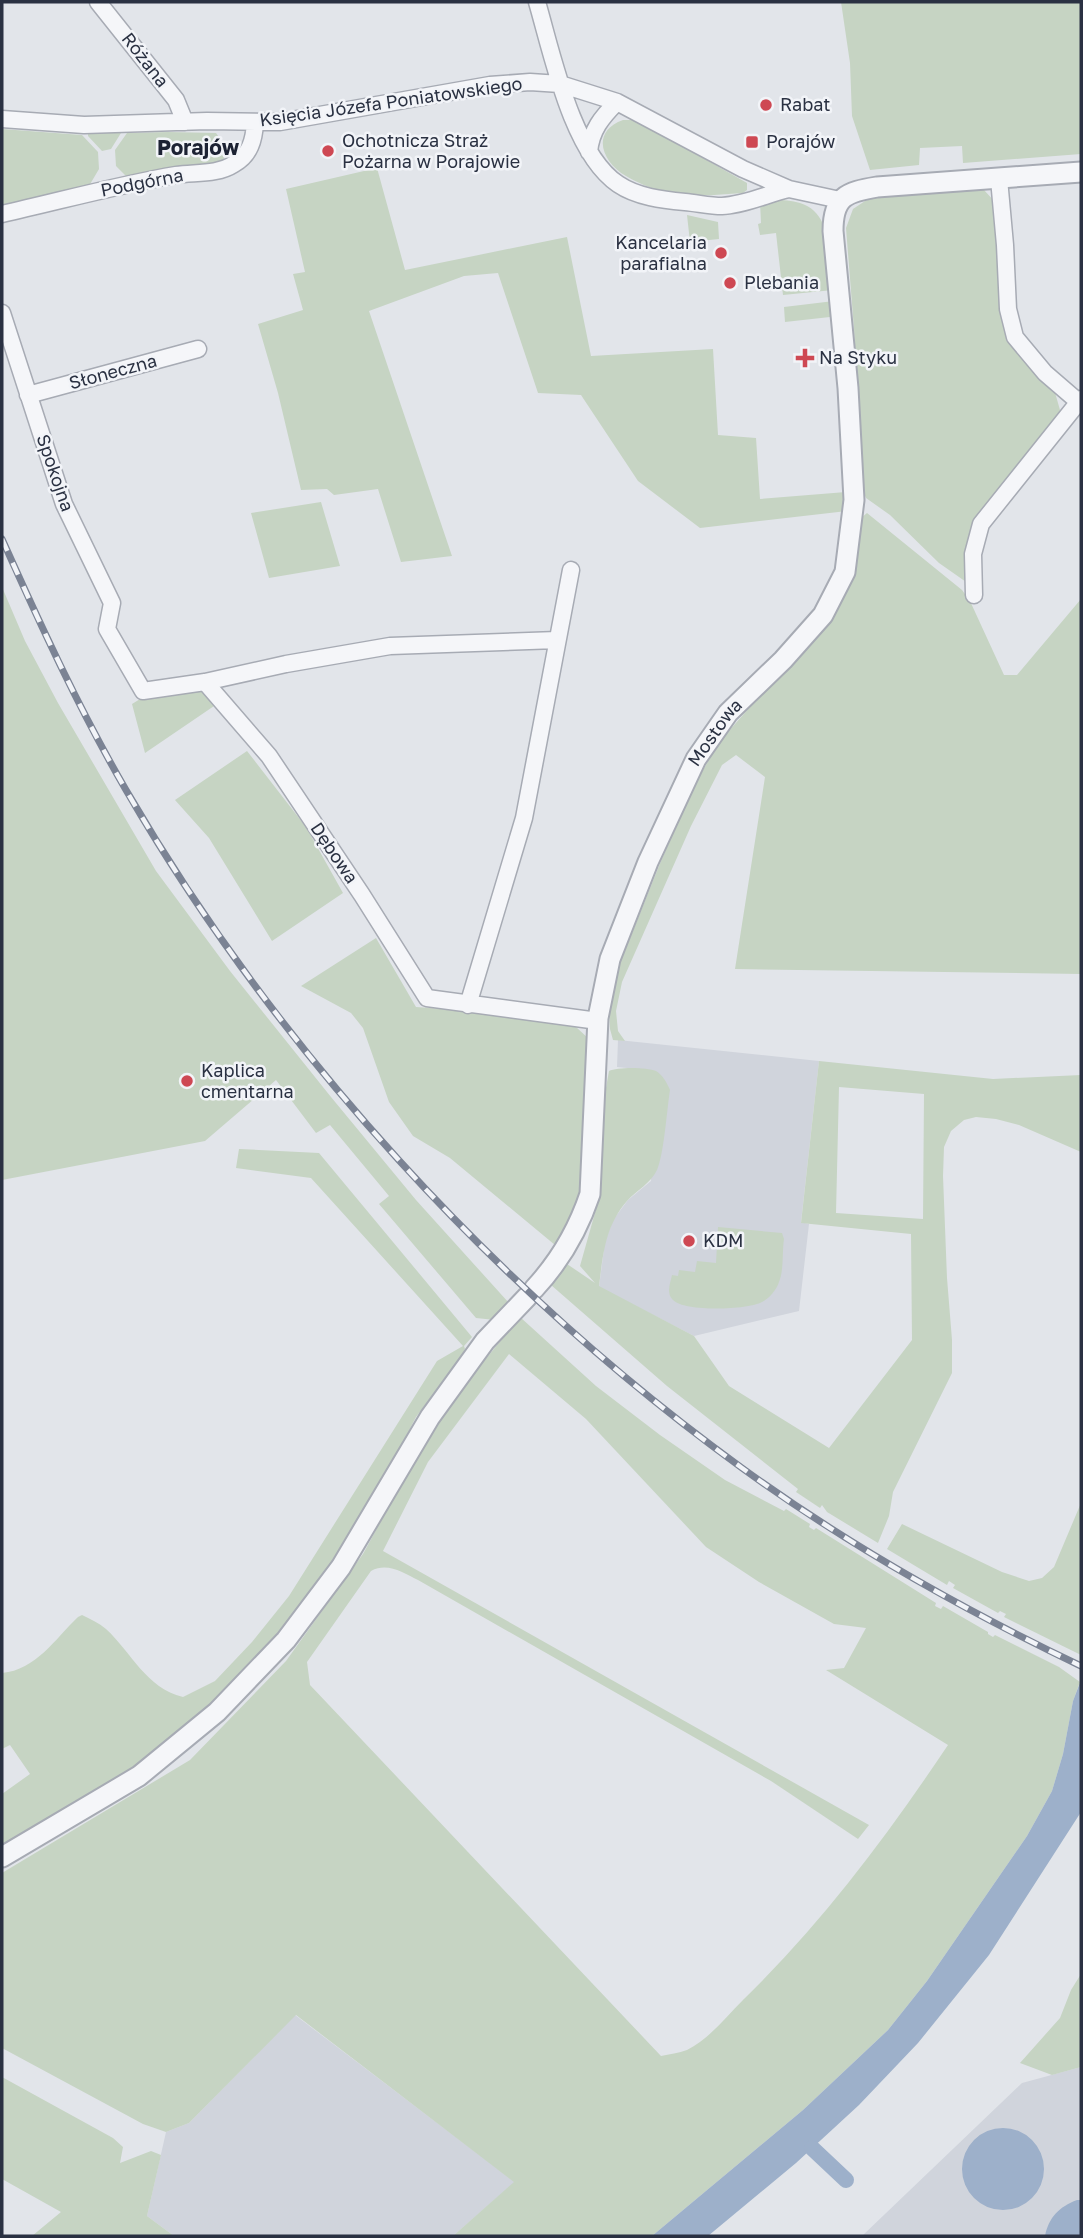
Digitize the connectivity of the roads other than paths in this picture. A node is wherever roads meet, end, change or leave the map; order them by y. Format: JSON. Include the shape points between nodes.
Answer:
{"nodes":[{"id":1,"x":98,"y":2,"type":"edge"},
{"id":2,"x":537,"y":2,"type":"edge"},
{"id":3,"x":560,"y":84,"type":"junction"},
{"id":4,"x":617,"y":102,"type":"junction"},
{"id":5,"x":2,"y":119,"type":"edge"},
{"id":6,"x":185,"y":122,"type":"junction"},
{"id":7,"x":255,"y":123,"type":"junction"},
{"id":8,"x":589,"y":152,"type":"junction"},
{"id":9,"x":1081,"y":172,"type":"edge"},
{"id":10,"x":999,"y":178,"type":"junction"},
{"id":11,"x":789,"y":189,"type":"junction"},
{"id":12,"x":840,"y":200,"type":"junction"},
{"id":13,"x":2,"y":214,"type":"edge"},
{"id":14,"x":2,"y":313,"type":"edge"},
{"id":15,"x":198,"y":349,"type":"dead end"},
{"id":16,"x":28,"y":394,"type":"junction"},
{"id":17,"x":1081,"y":402,"type":"edge"},
{"id":18,"x":571,"y":570,"type":"dead end"},
{"id":19,"x":974,"y":595,"type":"dead end"},
{"id":20,"x":557,"y":640,"type":"junction"},
{"id":21,"x":205,"y":682,"type":"junction"},
{"id":22,"x":468,"y":1004,"type":"junction"},
{"id":23,"x":598,"y":1021,"type":"junction"},
{"id":24,"x":2,"y":1857,"type":"edge"}],
"edges":[{"from":1,"to":6,"type":"street","name":"Różana","via":[[176,100]]},
{"from":2,"to":3,"type":"street"},
{"from":3,"to":4,"type":"street","name":"Księcia Józefa Poniatowskiego"},
{"from":3,"to":7,"type":"street","name":"Księcia Józefa Poniatowskiego","via":[[490,85],[305,119]]},
{"from":3,"to":8,"type":"street"},
{"from":4,"to":8,"type":"street","via":[[594,128]]},
{"from":4,"to":11,"type":"street","name":"Księcia Józefa Poniatowskiego"},
{"from":5,"to":6,"type":"street","name":"Księcia Józefa Poniatowskiego","via":[[84,125]]},
{"from":6,"to":7,"type":"street","name":"Księcia Józefa Poniatowskiego"},
{"from":7,"to":13,"type":"street","name":"Podgórna","via":[[244,156],[221,170],[179,174]]},
{"from":8,"to":11,"type":"street","via":[[619,185],[652,198],[722,206]]},
{"from":9,"to":10,"type":"street"},
{"from":10,"to":12,"type":"street","via":[[877,187]]},
{"from":10,"to":17,"type":"street","via":[[1008,309],[1015,337],[1045,373]]},
{"from":11,"to":12,"type":"street","name":"Księcia Józefa Poniatowskiego"},
{"from":12,"to":23,"type":"street","name":"Mostowa","via":[[834,231],[854,500],[845,572],[823,615],[727,713],[696,759],[610,959]]},
{"from":14,"to":16,"type":"street","name":"Spokojna"},
{"from":15,"to":16,"type":"street","name":"Słoneczna"},
{"from":16,"to":21,"type":"street","name":"Spokojna","via":[[64,505],[112,603],[107,629],[143,691]]},
{"from":17,"to":19,"type":"street","via":[[981,524],[973,554]]},
{"from":18,"to":20,"type":"street"},
{"from":20,"to":21,"type":"street","via":[[390,646]]},
{"from":20,"to":22,"type":"street","via":[[524,818]]},
{"from":21,"to":22,"type":"street","name":"Dębowa","via":[[269,756],[427,998]]},
{"from":22,"to":23,"type":"street","name":"Dębowa"},
{"from":23,"to":24,"type":"street","name":"Mostowa","via":[[590,1194],[581,1221],[535,1288],[485,1341],[430,1417],[341,1567],[286,1640],[217,1712],[139,1776]]}]}
